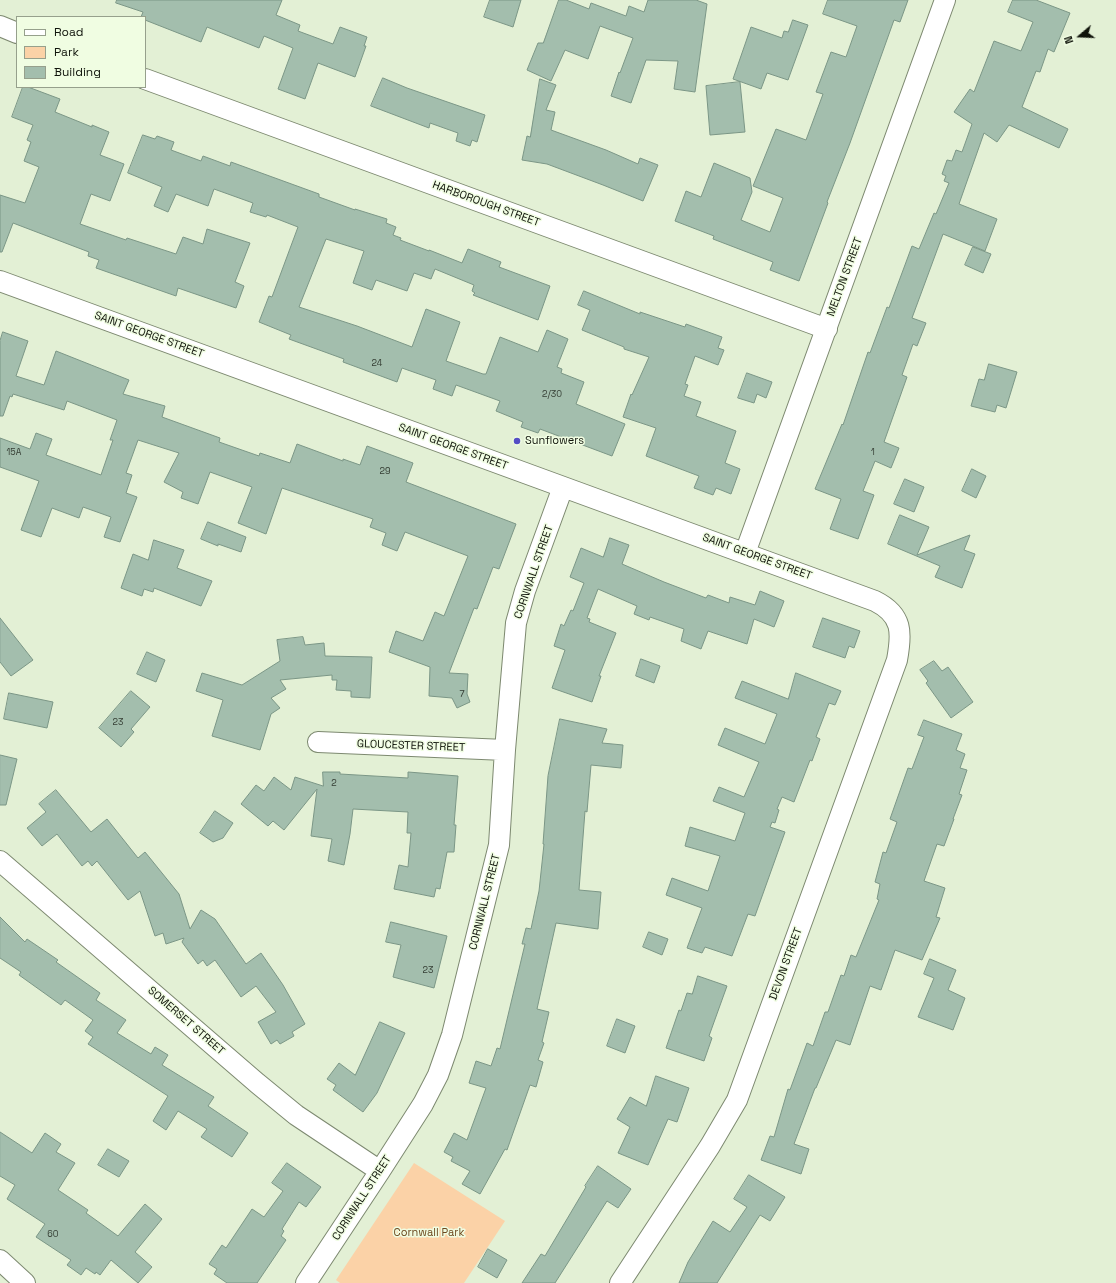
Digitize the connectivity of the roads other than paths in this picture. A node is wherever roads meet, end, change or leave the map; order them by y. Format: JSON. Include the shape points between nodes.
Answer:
{"nodes":[{"id":1,"x":945,"y":0,"type":"edge"},
{"id":2,"x":0,"y":26,"type":"edge"},
{"id":3,"x":16,"y":33,"type":"edge"},
{"id":4,"x":146,"y":79,"type":"edge"},
{"id":5,"x":0,"y":281,"type":"edge"},
{"id":6,"x":827,"y":328,"type":"junction"},
{"id":7,"x":563,"y":487,"type":"junction"},
{"id":8,"x":745,"y":553,"type":"junction"},
{"id":9,"x":898,"y":623,"type":"joint"},
{"id":10,"x":318,"y":742,"type":"dead end"},
{"id":11,"x":505,"y":750,"type":"junction"},
{"id":12,"x":0,"y":860,"type":"edge"},
{"id":13,"x":380,"y":1171,"type":"junction"},
{"id":14,"x":0,"y":1260,"type":"edge"},
{"id":15,"x":25,"y":1283,"type":"edge"},
{"id":16,"x":306,"y":1283,"type":"edge"},
{"id":17,"x":620,"y":1283,"type":"edge"}],
"edges":[{"from":1,"to":6,"type":"street","name":"MELTON STREET"},
{"from":2,"to":3,"type":"street"},
{"from":4,"to":6,"type":"street","name":"HARBOROUGH STREET"},
{"from":5,"to":7,"type":"street","name":"SAINT GEORGE STREET"},
{"from":6,"to":8,"type":"street","name":"MELTON STREET"},
{"from":7,"to":8,"type":"street","name":"SAINT GEORGE STREET"},
{"from":7,"to":11,"type":"street","name":"CORNWALL STREET","via":[[519,612]]},
{"from":8,"to":9,"type":"street","name":"SAINT GEORGE STREET","via":[[886,606]]},
{"from":9,"to":17,"type":"street","name":"DEVON STREET","via":[[900,646],[897,660],[737,1100],[710,1146]]},
{"from":10,"to":11,"type":"street","name":"GLOUCESTER STREET"},
{"from":11,"to":13,"type":"street","name":"CORNWALL STREET","via":[[499,845],[452,1035],[438,1075],[423,1104]]},
{"from":12,"to":13,"type":"street","name":"SOMERSET STREET","via":[[280,1102]]},
{"from":13,"to":16,"type":"street","name":"CORNWALL STREET"},
{"from":14,"to":15,"type":"street"}]}
